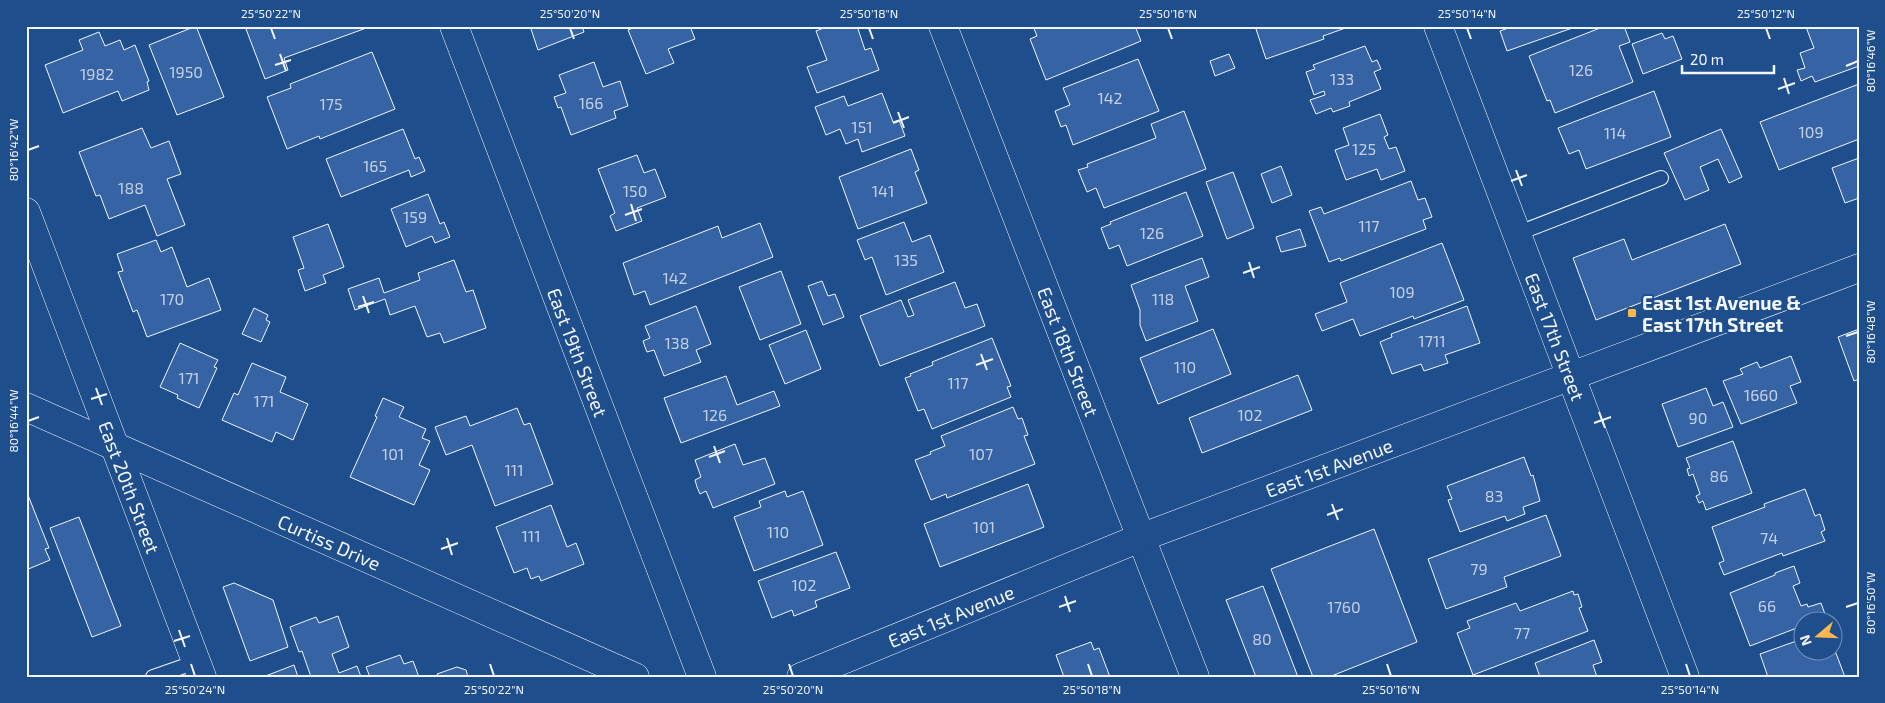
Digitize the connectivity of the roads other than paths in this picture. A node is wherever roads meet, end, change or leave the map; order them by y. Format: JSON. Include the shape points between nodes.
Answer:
{"nodes":[{"id":1,"x":454,"y":26,"type":"edge"},
{"id":2,"x":943,"y":26,"type":"edge"},
{"id":3,"x":1438,"y":26,"type":"edge"},
{"id":4,"x":1661,"y":178,"type":"dead end"},
{"id":5,"x":26,"y":212,"type":"edge"},
{"id":6,"x":1516,"y":234,"type":"junction"},
{"id":7,"x":1859,"y":268,"type":"edge"},
{"id":8,"x":1570,"y":377,"type":"junction"},
{"id":9,"x":26,"y":407,"type":"edge"},
{"id":10,"x":114,"y":446,"type":"junction"},
{"id":11,"x":1140,"y":538,"type":"junction"},
{"id":12,"x":199,"y":669,"type":"edge"},
{"id":13,"x":153,"y":677,"type":"edge"},
{"id":14,"x":635,"y":677,"type":"edge"},
{"id":15,"x":702,"y":677,"type":"edge"},
{"id":16,"x":801,"y":677,"type":"edge"},
{"id":17,"x":1194,"y":677,"type":"edge"},
{"id":18,"x":1685,"y":677,"type":"edge"}],
"edges":[{"from":1,"to":15,"type":"street","name":"East 19th Street"},
{"from":2,"to":11,"type":"street","name":"East 18th Street"},
{"from":3,"to":6,"type":"street","name":"East 17th Street"},
{"from":4,"to":6,"type":"lane"},
{"from":5,"to":10,"type":"street","name":"East 20th Street"},
{"from":6,"to":8,"type":"street","name":"East 17th Street"},
{"from":7,"to":8,"type":"street","name":"East 1st Avenue"},
{"from":8,"to":11,"type":"street","name":"East 1st Avenue"},
{"from":8,"to":18,"type":"street","name":"East 17th Street"},
{"from":9,"to":10,"type":"street","name":"Curtiss Drive"},
{"from":10,"to":12,"type":"street","name":"East 20th Street"},
{"from":10,"to":14,"type":"street","name":"Curtiss Drive"},
{"from":11,"to":16,"type":"street","name":"East 1st Avenue"},
{"from":11,"to":17,"type":"street","name":"East 18th Street"},
{"from":12,"to":13,"type":"lane"}]}
